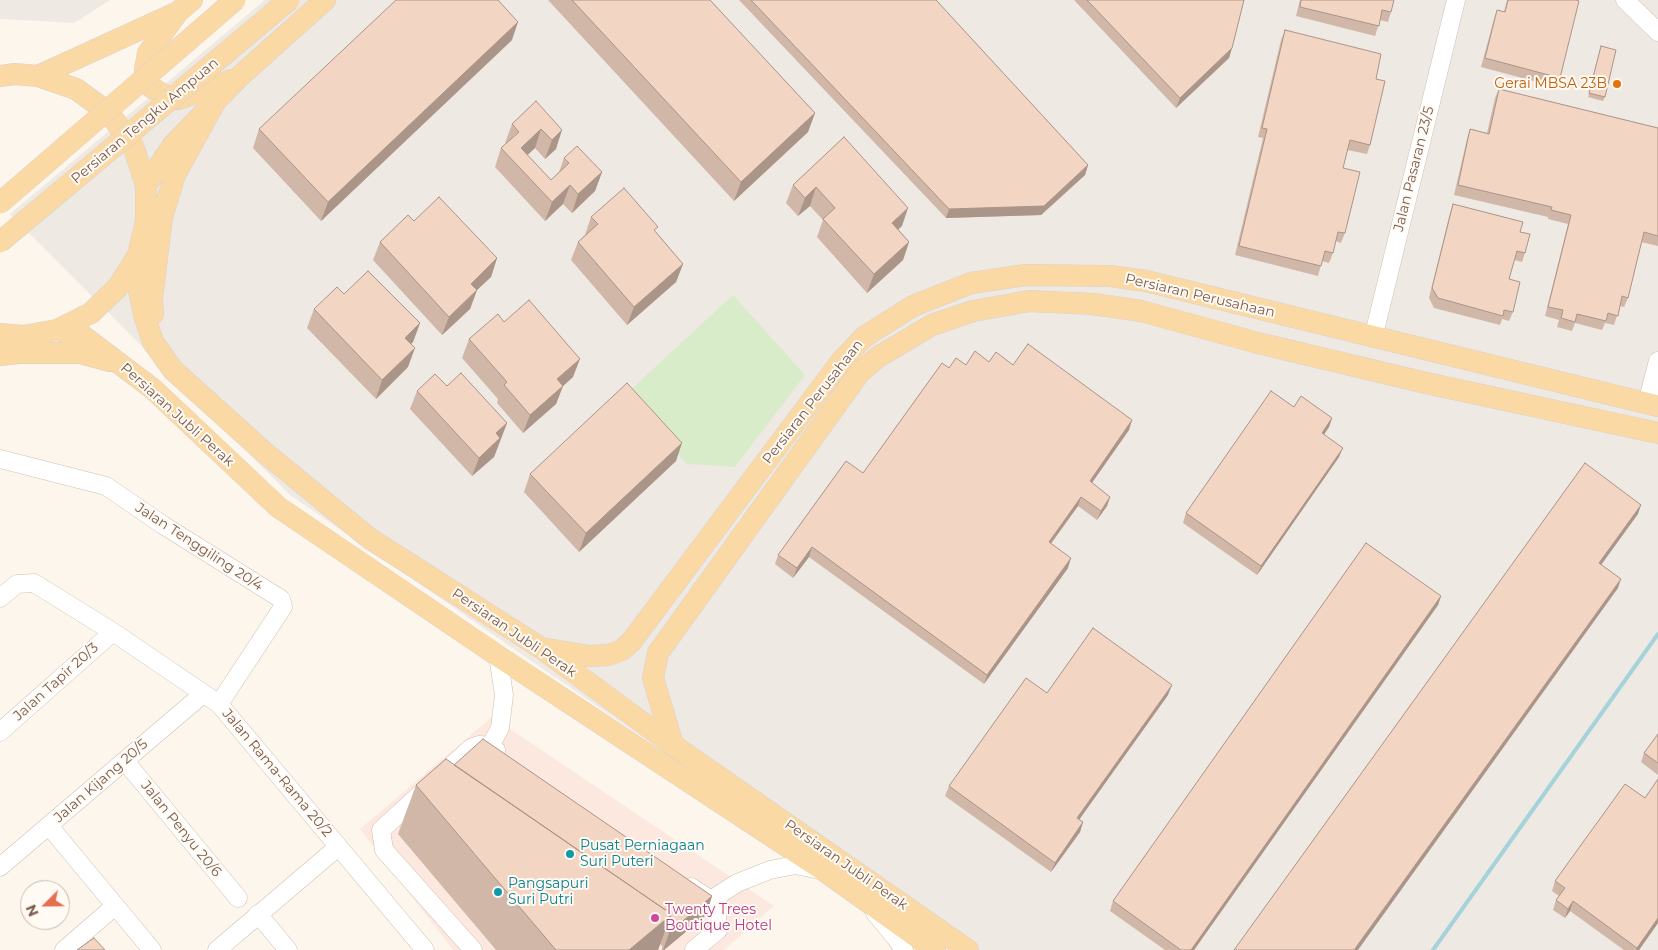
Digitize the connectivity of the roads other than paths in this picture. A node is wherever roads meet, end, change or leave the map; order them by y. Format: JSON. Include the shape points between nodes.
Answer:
{"nodes":[{"id":1,"x":235,"y":0,"type":"edge"},
{"id":2,"x":290,"y":0,"type":"edge"},
{"id":3,"x":325,"y":0,"type":"edge"},
{"id":4,"x":1456,"y":0,"type":"edge"},
{"id":5,"x":1625,"y":0,"type":"edge"},
{"id":6,"x":185,"y":6,"type":"edge"},
{"id":7,"x":1658,"y":32,"type":"edge"},
{"id":8,"x":103,"y":46,"type":"junction"},
{"id":9,"x":0,"y":66,"type":"edge"},
{"id":10,"x":0,"y":76,"type":"edge"},
{"id":11,"x":38,"y":76,"type":"junction"},
{"id":12,"x":240,"y":77,"type":"junction"},
{"id":13,"x":214,"y":104,"type":"junction"},
{"id":14,"x":146,"y":186,"type":"junction"},
{"id":15,"x":0,"y":203,"type":"edge"},
{"id":16,"x":0,"y":242,"type":"edge"},
{"id":17,"x":138,"y":255,"type":"junction"},
{"id":18,"x":57,"y":330,"type":"junction"},
{"id":19,"x":0,"y":334,"type":"edge"},
{"id":20,"x":1373,"y":338,"type":"junction"},
{"id":21,"x":161,"y":353,"type":"junction"},
{"id":22,"x":0,"y":355,"type":"edge"},
{"id":23,"x":1658,"y":361,"type":"edge"},
{"id":24,"x":120,"y":364,"type":"junction"},
{"id":25,"x":1652,"y":405,"type":"edge"},
{"id":26,"x":1658,"y":433,"type":"edge"},
{"id":27,"x":0,"y":459,"type":"edge"},
{"id":28,"x":0,"y":598,"type":"edge"},
{"id":29,"x":113,"y":632,"type":"junction"},
{"id":30,"x":541,"y":648,"type":"junction"},
{"id":31,"x":498,"y":656,"type":"junction"},
{"id":32,"x":203,"y":694,"type":"junction"},
{"id":33,"x":218,"y":704,"type":"junction"},
{"id":34,"x":0,"y":732,"type":"edge"},
{"id":35,"x":673,"y":745,"type":"junction"},
{"id":36,"x":490,"y":746,"type":"junction"},
{"id":37,"x":506,"y":758,"type":"edge"},
{"id":38,"x":125,"y":760,"type":"junction"},
{"id":39,"x":422,"y":792,"type":"junction"},
{"id":40,"x":439,"y":804,"type":"edge"},
{"id":41,"x":49,"y":826,"type":"junction"},
{"id":42,"x":338,"y":847,"type":"junction"},
{"id":43,"x":0,"y":867,"type":"edge"},
{"id":44,"x":823,"y":870,"type":"junction"},
{"id":45,"x":678,"y":877,"type":"edge"},
{"id":46,"x":858,"y":894,"type":"junction"},
{"id":47,"x":238,"y":898,"type":"dead end"},
{"id":48,"x":710,"y":900,"type":"junction"},
{"id":49,"x":115,"y":906,"type":"junction"},
{"id":50,"x":258,"y":914,"type":"junction"},
{"id":51,"x":64,"y":950,"type":"edge"},
{"id":52,"x":152,"y":950,"type":"edge"},
{"id":53,"x":217,"y":950,"type":"edge"},
{"id":54,"x":288,"y":950,"type":"edge"},
{"id":55,"x":425,"y":950,"type":"edge"},
{"id":56,"x":473,"y":950,"type":"edge"},
{"id":57,"x":694,"y":950,"type":"edge"},
{"id":58,"x":904,"y":950,"type":"edge"},
{"id":59,"x":935,"y":950,"type":"edge"},
{"id":60,"x":968,"y":950,"type":"edge"}],
"edges":[{"from":1,"to":15,"type":"main road","bridge":true},
{"from":2,"to":16,"type":"main road","name":"Persiaran Tengku Ampuan","bridge":true},
{"from":3,"to":12,"type":"main road"},
{"from":4,"to":20,"type":"street","name":"Jalan Pasaran 23/5"},
{"from":5,"to":7,"type":"street"},
{"from":6,"to":8,"type":"main road"},
{"from":6,"to":12,"type":"main road","via":[[148,54],[146,70],[151,86],[178,99]]},
{"from":8,"to":9,"type":"main road","via":[[57,58]]},
{"from":8,"to":11,"type":"main road"},
{"from":10,"to":11,"type":"main road"},
{"from":11,"to":14,"type":"main road","via":[[76,89],[109,113],[133,146]]},
{"from":12,"to":13,"type":"main road"},
{"from":13,"to":14,"type":"main road","via":[[173,145]]},
{"from":13,"to":21,"type":"main road","via":[[175,175],[162,217],[152,299]]},
{"from":14,"to":17,"type":"main road","via":[[146,221]]},
{"from":17,"to":18,"type":"main road","via":[[118,288],[91,313]]},
{"from":17,"to":21,"type":"main road","name":"Persiaran Jubli Perak","via":[[138,285],[144,315],[153,342]]},
{"from":18,"to":19,"type":"main road","via":[[23,336]]},
{"from":18,"to":24,"type":"main road","name":"Persiaran Jubli Perak","via":[[83,336]]},
{"from":20,"to":25,"type":"main road","name":"Persiaran Perusahaan"},
{"from":20,"to":30,"type":"main road","name":"Persiaran Perusahaan","via":[[1146,281],[1110,276],[1026,275],[971,283],[913,306],[859,342],[622,650],[589,656]]},
{"from":21,"to":30,"type":"main road","name":"Persiaran Jubli Perak","via":[[173,370],[264,452],[369,538]]},
{"from":22,"to":24,"type":"main road","via":[[80,353]]},
{"from":23,"to":25,"type":"street"},
{"from":24,"to":31,"type":"main road","name":"Persiaran Jubli Perak","via":[[152,389],[278,507]]},
{"from":26,"to":35,"type":"main road","name":"Persiaran Perusahaan","via":[[1258,343],[1141,311],[1093,304],[1029,301],[973,311],[932,325],[878,357],[860,372],[658,654],[653,678]]},
{"from":27,"to":33,"type":"street","name":"Jalan Tenggiling 20/4","via":[[106,486],[281,599],[283,607]]},
{"from":28,"to":29,"type":"street","name":"Jalan Rama-Rama 20/2","via":[[17,584],[34,584]]},
{"from":29,"to":32,"type":"street","name":"Jalan Rama-Rama 20/2"},
{"from":29,"to":34,"type":"street","name":"Jalan Tapir 20/3"},
{"from":30,"to":35,"type":"main road","name":"Persiaran Jubli Perak"},
{"from":31,"to":36,"type":"street","via":[[504,695],[500,728]]},
{"from":31,"to":44,"type":"main road","name":"Persiaran Jubli Perak"},
{"from":32,"to":33,"type":"street","name":"Jalan Rama-Rama 20/2"},
{"from":32,"to":38,"type":"street","name":"Jalan Kijang 20/5"},
{"from":33,"to":42,"type":"street","name":"Jalan Rama-Rama 20/2"},
{"from":35,"to":60,"type":"main road","name":"Persiaran Jubli Perak"},
{"from":36,"to":37,"type":"street"},
{"from":36,"to":39,"type":"street","via":[[471,748]]},
{"from":38,"to":41,"type":"street","name":"Jalan Kijang 20/5"},
{"from":38,"to":47,"type":"street","name":"Jalan Penyu 20/6"},
{"from":39,"to":40,"type":"street"},
{"from":39,"to":56,"type":"street","via":[[381,830],[384,850]]},
{"from":41,"to":43,"type":"street","name":"Jalan Kijang 20/5"},
{"from":41,"to":49,"type":"street"},
{"from":42,"to":50,"type":"street"},
{"from":42,"to":55,"type":"street","name":"Jalan Rama-Rama 20/2"},
{"from":44,"to":46,"type":"main road","name":"Persiaran Jubli Perak"},
{"from":44,"to":48,"type":"street","via":[[795,865],[770,870],[737,883]]},
{"from":45,"to":48,"type":"street"},
{"from":46,"to":58,"type":"street"},
{"from":46,"to":59,"type":"main road","name":"Persiaran Jubli Perak"},
{"from":48,"to":57,"type":"street","via":[[718,912],[718,930]]},
{"from":49,"to":51,"type":"street"},
{"from":49,"to":52,"type":"street"},
{"from":50,"to":53,"type":"street"},
{"from":50,"to":54,"type":"street"}]}
